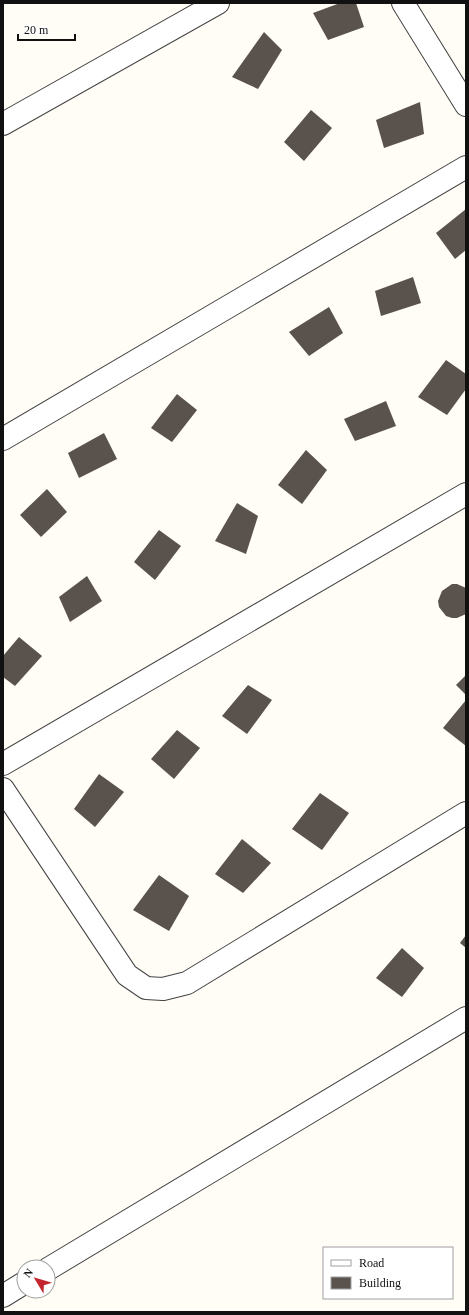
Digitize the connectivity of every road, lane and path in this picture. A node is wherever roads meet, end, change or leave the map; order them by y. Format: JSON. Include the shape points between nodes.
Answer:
{"nodes":[{"id":1,"x":218,"y":3,"type":"edge"},
{"id":2,"x":403,"y":3,"type":"edge"},
{"id":3,"x":466,"y":105,"type":"edge"},
{"id":4,"x":3,"y":124,"type":"edge"},
{"id":5,"x":466,"y":167,"type":"edge"},
{"id":6,"x":3,"y":439,"type":"edge"},
{"id":7,"x":466,"y":494,"type":"edge"},
{"id":8,"x":3,"y":764,"type":"edge"},
{"id":9,"x":3,"y":789,"type":"edge"},
{"id":10,"x":466,"y":813,"type":"edge"},
{"id":11,"x":466,"y":1018,"type":"edge"},
{"id":12,"x":56,"y":1264,"type":"edge"},
{"id":13,"x":16,"y":1289,"type":"edge"},
{"id":14,"x":3,"y":1296,"type":"edge"}],
"edges":[{"from":1,"to":4,"type":"street"},
{"from":2,"to":3,"type":"street"},
{"from":5,"to":6,"type":"street"},
{"from":7,"to":8,"type":"street"},
{"from":9,"to":10,"type":"street","via":[[127,975],[146,988],[163,989],[187,983]]},
{"from":11,"to":12,"type":"street"},
{"from":13,"to":14,"type":"street"}]}
